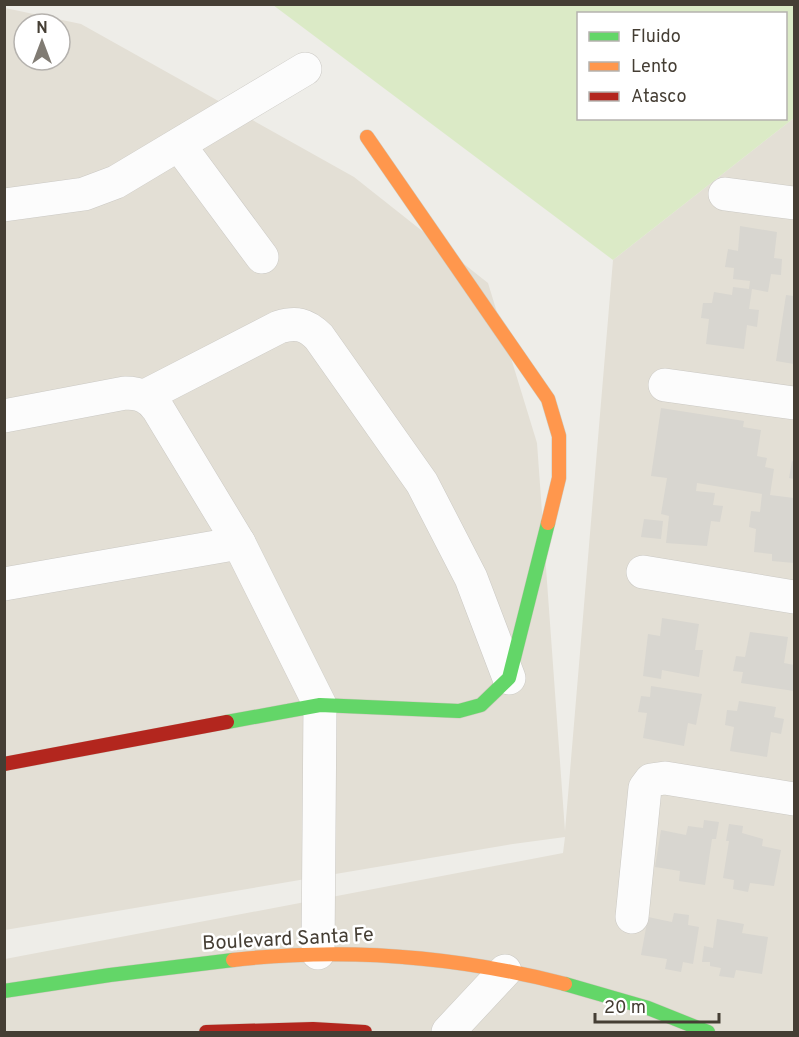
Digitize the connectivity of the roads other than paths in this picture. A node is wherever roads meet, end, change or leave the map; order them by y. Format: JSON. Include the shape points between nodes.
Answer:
{"nodes":[{"id":1,"x":306,"y":69,"type":"dead end"},
{"id":2,"x":367,"y":137,"type":"dead end"},
{"id":3,"x":179,"y":145,"type":"junction"},
{"id":4,"x":725,"y":194,"type":"dead end"},
{"id":5,"x":795,"y":203,"type":"edge"},
{"id":6,"x":4,"y":205,"type":"edge"},
{"id":7,"x":262,"y":257,"type":"dead end"},
{"id":8,"x":665,"y":385,"type":"dead end"},
{"id":9,"x":145,"y":396,"type":"junction"},
{"id":10,"x":795,"y":403,"type":"edge"},
{"id":11,"x":4,"y":416,"type":"edge"},
{"id":12,"x":239,"y":543,"type":"junction"},
{"id":13,"x":643,"y":572,"type":"dead end"},
{"id":14,"x":4,"y":584,"type":"edge"},
{"id":15,"x":795,"y":597,"type":"edge"},
{"id":16,"x":509,"y":678,"type":"junction"},
{"id":17,"x":320,"y":705,"type":"junction"},
{"id":18,"x":4,"y":764,"type":"edge"},
{"id":19,"x":795,"y":799,"type":"edge"},
{"id":20,"x":632,"y":917,"type":"dead end"},
{"id":21,"x":318,"y":953,"type":"junction"},
{"id":22,"x":505,"y":970,"type":"junction"},
{"id":23,"x":4,"y":991,"type":"edge"},
{"id":24,"x":206,"y":1032,"type":"edge"},
{"id":25,"x":365,"y":1032,"type":"edge"},
{"id":26,"x":448,"y":1032,"type":"edge"},
{"id":27,"x":708,"y":1032,"type":"edge"}],
"edges":[{"from":1,"to":3,"type":"street"},
{"from":2,"to":16,"type":"street","via":[[548,399],[559,436],[559,478]]},
{"from":3,"to":6,"type":"street","via":[[116,182],[84,194]]},
{"from":3,"to":7,"type":"street"},
{"from":4,"to":5,"type":"street"},
{"from":8,"to":10,"type":"street"},
{"from":9,"to":11,"type":"street","via":[[125,393]]},
{"from":9,"to":12,"type":"street","via":[[153,402]]},
{"from":9,"to":16,"type":"street","via":[[279,327],[300,324],[311,329],[422,483],[471,578]]},
{"from":12,"to":14,"type":"street"},
{"from":12,"to":17,"type":"street"},
{"from":13,"to":15,"type":"street"},
{"from":16,"to":17,"type":"street","via":[[481,705],[459,711]]},
{"from":17,"to":18,"type":"street"},
{"from":17,"to":21,"type":"street"},
{"from":19,"to":20,"type":"street","via":[[665,778],[651,780],[645,788]]},
{"from":21,"to":22,"type":"street","name":"Boulevard Santa Fe","via":[[385,954]]},
{"from":21,"to":23,"type":"street","name":"Boulevard Santa Fe","via":[[120,972]]},
{"from":22,"to":26,"type":"street"},
{"from":22,"to":27,"type":"street","name":"Boulevard Santa Fe","via":[[594,991],[666,1013]]},
{"from":24,"to":25,"type":"street"}]}
